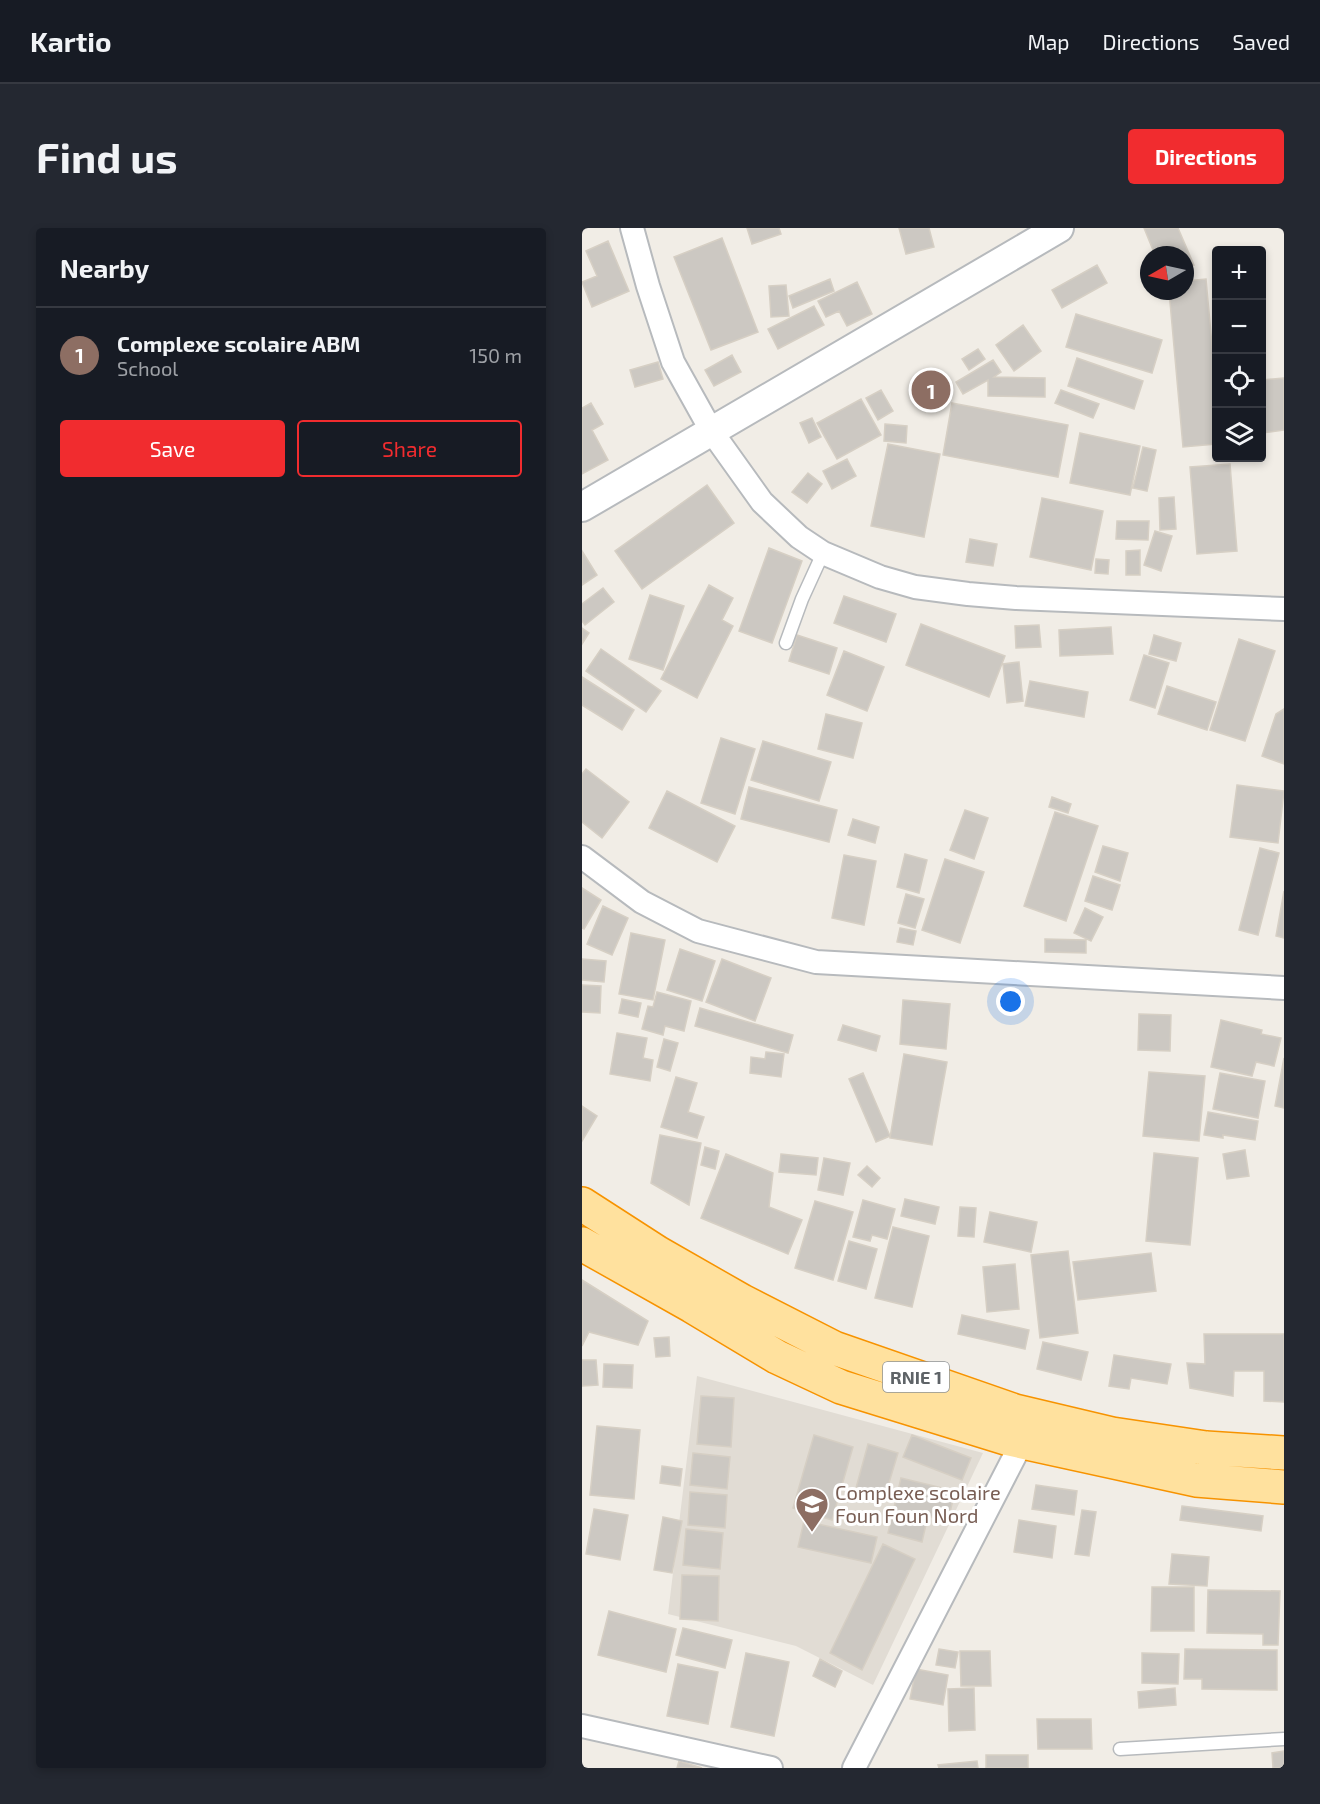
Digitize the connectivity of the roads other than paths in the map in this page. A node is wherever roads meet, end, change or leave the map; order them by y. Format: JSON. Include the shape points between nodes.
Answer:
{"nodes":[{"id":1,"x":632,"y":228,"type":"edge"},
{"id":2,"x":1059,"y":228,"type":"edge"},
{"id":3,"x":712,"y":432,"type":"junction"},
{"id":4,"x":582,"y":507,"type":"edge"},
{"id":5,"x":823,"y":553,"type":"junction"},
{"id":6,"x":1284,"y":609,"type":"edge"},
{"id":7,"x":786,"y":643,"type":"dead end"},
{"id":8,"x":582,"y":857,"type":"edge"},
{"id":9,"x":1284,"y":987,"type":"edge"},
{"id":10,"x":582,"y":1204,"type":"edge"},
{"id":11,"x":582,"y":1245,"type":"edge"},
{"id":12,"x":1022,"y":1442,"type":"junction"},
{"id":13,"x":1284,"y":1453,"type":"edge"},
{"id":14,"x":1284,"y":1487,"type":"edge"},
{"id":15,"x":582,"y":1726,"type":"edge"},
{"id":16,"x":1284,"y":1739,"type":"edge"},
{"id":17,"x":1120,"y":1749,"type":"dead end"},
{"id":18,"x":771,"y":1768,"type":"edge"},
{"id":19,"x":854,"y":1768,"type":"edge"}],
"edges":[{"from":1,"to":3,"type":"street","via":[[673,363]]},
{"from":2,"to":3,"type":"street"},
{"from":3,"to":4,"type":"street"},
{"from":3,"to":5,"type":"street","via":[[762,502],[799,537]]},
{"from":5,"to":6,"type":"street","via":[[915,587],[968,594]]},
{"from":5,"to":7,"type":"lane"},
{"from":8,"to":9,"type":"street","via":[[642,902],[698,931],[816,962]]},
{"from":10,"to":13,"type":"highway","number":"RNIE 1","via":[[742,1301],[834,1348],[1026,1414],[1112,1434],[1206,1448]]},
{"from":11,"to":12,"type":"highway","number":"RNIE 1","via":[[777,1357],[830,1382]]},
{"from":12,"to":14,"type":"highway","number":"RNIE 1","via":[[1196,1480]]},
{"from":12,"to":19,"type":"street"},
{"from":15,"to":18,"type":"street"},
{"from":16,"to":17,"type":"lane"}]}
